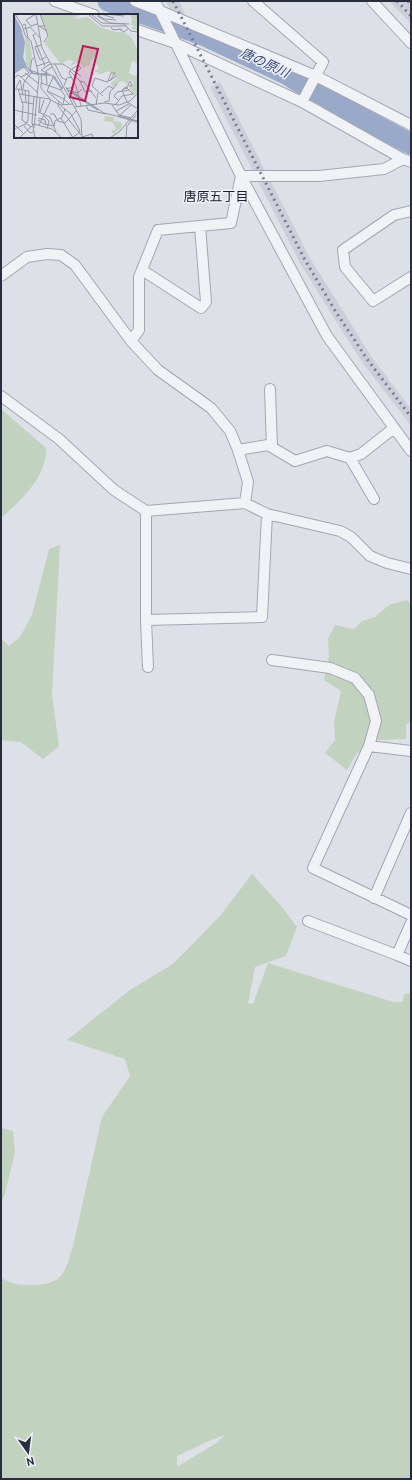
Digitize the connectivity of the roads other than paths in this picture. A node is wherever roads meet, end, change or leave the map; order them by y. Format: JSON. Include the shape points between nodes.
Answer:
{"nodes":[{"id":1,"x":54,"y":1,"type":"edge"},
{"id":2,"x":135,"y":1,"type":"edge"},
{"id":3,"x":253,"y":1,"type":"edge"},
{"id":4,"x":372,"y":1,"type":"edge"},
{"id":5,"x":158,"y":8,"type":"edge"},
{"id":6,"x":91,"y":14,"type":"edge"},
{"id":7,"x":138,"y":30,"type":"edge"},
{"id":8,"x":173,"y":40,"type":"junction"},
{"id":9,"x":411,"y":43,"type":"edge"},
{"id":10,"x":314,"y":79,"type":"junction"},
{"id":11,"x":303,"y":99,"type":"junction"},
{"id":12,"x":411,"y":125,"type":"edge"},
{"id":13,"x":407,"y":161,"type":"edge"},
{"id":14,"x":241,"y":176,"type":"junction"},
{"id":15,"x":411,"y":211,"type":"edge"},
{"id":16,"x":200,"y":226,"type":"junction"},
{"id":17,"x":142,"y":270,"type":"junction"},
{"id":18,"x":1,"y":276,"type":"edge"},
{"id":19,"x":411,"y":277,"type":"edge"},
{"id":20,"x":130,"y":341,"type":"junction"},
{"id":21,"x":270,"y":389,"type":"dead end"},
{"id":22,"x":1,"y":396,"type":"edge"},
{"id":23,"x":394,"y":428,"type":"junction"},
{"id":24,"x":272,"y":447,"type":"junction"},
{"id":25,"x":238,"y":450,"type":"junction"},
{"id":26,"x":411,"y":451,"type":"edge"},
{"id":27,"x":350,"y":458,"type":"junction"},
{"id":28,"x":374,"y":499,"type":"dead end"},
{"id":29,"x":245,"y":503,"type":"junction"},
{"id":30,"x":146,"y":511,"type":"junction"},
{"id":31,"x":267,"y":514,"type":"junction"},
{"id":32,"x":411,"y":569,"type":"edge"},
{"id":33,"x":146,"y":620,"type":"junction"},
{"id":34,"x":272,"y":660,"type":"dead end"},
{"id":35,"x":148,"y":667,"type":"dead end"},
{"id":36,"x":369,"y":746,"type":"junction"},
{"id":37,"x":411,"y":751,"type":"edge"},
{"id":38,"x":411,"y":814,"type":"edge"},
{"id":39,"x":374,"y":898,"type":"junction"},
{"id":40,"x":411,"y":915,"type":"edge"},
{"id":41,"x":308,"y":921,"type":"dead end"},
{"id":42,"x":411,"y":923,"type":"edge"},
{"id":43,"x":397,"y":955,"type":"junction"},
{"id":44,"x":411,"y":960,"type":"edge"}],
"edges":[{"from":1,"to":6,"type":"street"},
{"from":2,"to":5,"type":"street"},
{"from":3,"to":10,"type":"street","via":[[322,62]]},
{"from":4,"to":9,"type":"street"},
{"from":5,"to":8,"type":"street"},
{"from":5,"to":10,"type":"street"},
{"from":7,"to":8,"type":"street"},
{"from":8,"to":11,"type":"street"},
{"from":8,"to":14,"type":"street"},
{"from":10,"to":11,"type":"street"},
{"from":10,"to":12,"type":"street"},
{"from":11,"to":13,"type":"street"},
{"from":13,"to":14,"type":"street","via":[[384,169],[319,176]]},
{"from":14,"to":16,"type":"street","via":[[231,223]]},
{"from":14,"to":23,"type":"street","via":[[327,336]]},
{"from":15,"to":19,"type":"street","via":[[394,215],[343,250],[345,267],[373,301]]},
{"from":16,"to":17,"type":"street","via":[[158,230]]},
{"from":16,"to":17,"type":"street","via":[[206,302],[200,308]]},
{"from":17,"to":20,"type":"street","via":[[139,277],[139,330]]},
{"from":18,"to":20,"type":"street","via":[[28,257],[61,255],[75,265]]},
{"from":20,"to":25,"type":"street","via":[[158,370],[211,408],[230,431]]},
{"from":21,"to":24,"type":"street"},
{"from":22,"to":30,"type":"street","via":[[59,439],[114,490]]},
{"from":23,"to":26,"type":"street"},
{"from":23,"to":27,"type":"street","via":[[361,454]]},
{"from":24,"to":25,"type":"street","via":[[268,445]]},
{"from":24,"to":27,"type":"street","via":[[295,461],[327,451]]},
{"from":25,"to":29,"type":"street","via":[[248,482]]},
{"from":27,"to":28,"type":"street"},
{"from":29,"to":30,"type":"street"},
{"from":29,"to":31,"type":"street"},
{"from":30,"to":33,"type":"street"},
{"from":31,"to":32,"type":"street","via":[[340,531],[351,536],[370,556]]},
{"from":31,"to":33,"type":"street","via":[[262,617]]},
{"from":33,"to":35,"type":"street"},
{"from":34,"to":36,"type":"street","via":[[330,668],[354,678],[369,695],[376,721]]},
{"from":36,"to":37,"type":"street"},
{"from":36,"to":39,"type":"street","via":[[312,868]]},
{"from":38,"to":39,"type":"street"},
{"from":39,"to":40,"type":"street"},
{"from":41,"to":43,"type":"street"},
{"from":42,"to":43,"type":"street"},
{"from":43,"to":44,"type":"street"}]}
